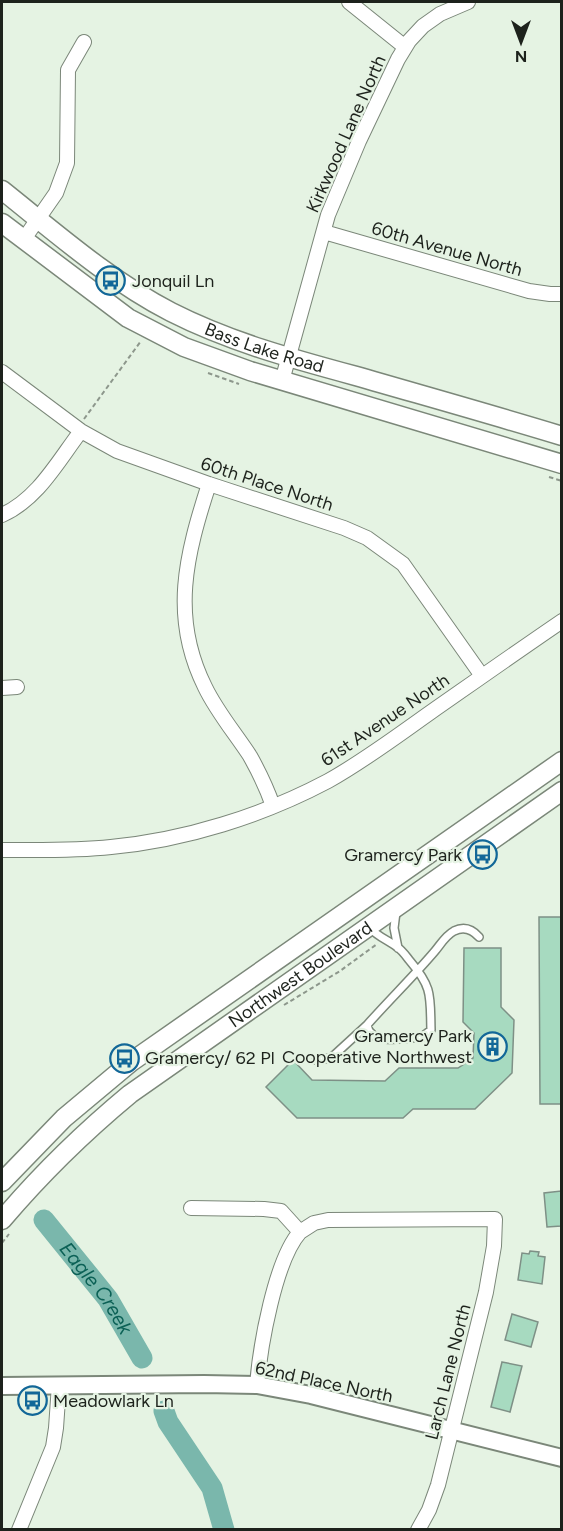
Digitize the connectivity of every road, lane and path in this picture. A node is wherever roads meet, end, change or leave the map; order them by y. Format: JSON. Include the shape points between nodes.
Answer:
{"nodes":[{"id":1,"x":349,"y":2,"type":"edge"},
{"id":2,"x":468,"y":2,"type":"edge"},
{"id":3,"x":84,"y":42,"type":"dead end"},
{"id":4,"x":405,"y":47,"type":"junction"},
{"id":5,"x":2,"y":190,"type":"edge"},
{"id":6,"x":39,"y":219,"type":"junction"},
{"id":7,"x":2,"y":223,"type":"edge"},
{"id":8,"x":324,"y":232,"type":"junction"},
{"id":9,"x":24,"y":240,"type":"junction"},
{"id":10,"x":561,"y":294,"type":"edge"},
{"id":11,"x":141,"y":341,"type":"dead end"},
{"id":12,"x":289,"y":357,"type":"junction"},
{"id":13,"x":2,"y":372,"type":"edge"},
{"id":14,"x":282,"y":381,"type":"junction"},
{"id":15,"x":81,"y":430,"type":"junction"},
{"id":16,"x":561,"y":436,"type":"edge"},
{"id":17,"x":561,"y":464,"type":"edge"},
{"id":18,"x":209,"y":484,"type":"junction"},
{"id":19,"x":2,"y":515,"type":"edge"},
{"id":20,"x":561,"y":621,"type":"edge"},
{"id":21,"x":482,"y":676,"type":"junction"},
{"id":22,"x":17,"y":687,"type":"dead end"},
{"id":23,"x":2,"y":688,"type":"edge"},
{"id":24,"x":561,"y":761,"type":"edge"},
{"id":25,"x":535,"y":780,"type":"junction"},
{"id":26,"x":561,"y":791,"type":"edge"},
{"id":27,"x":273,"y":806,"type":"junction"},
{"id":28,"x":2,"y":850,"type":"edge"},
{"id":29,"x":400,"y":904,"type":"junction"},
{"id":30,"x":369,"y":926,"type":"junction"},
{"id":31,"x":479,"y":937,"type":"dead end"},
{"id":32,"x":378,"y":944,"type":"dead end"},
{"id":33,"x":398,"y":948,"type":"junction"},
{"id":34,"x":417,"y":969,"type":"junction"},
{"id":35,"x":285,"y":1005,"type":"dead end"},
{"id":36,"x":367,"y":1025,"type":"junction"},
{"id":37,"x":316,"y":1060,"type":"dead end"},
{"id":38,"x":2,"y":1182,"type":"edge"},
{"id":39,"x":191,"y":1208,"type":"dead end"},
{"id":40,"x":5,"y":1227,"type":"edge"},
{"id":41,"x":300,"y":1232,"type":"junction"},
{"id":42,"x":2,"y":1243,"type":"edge"},
{"id":43,"x":58,"y":1385,"type":"junction"},
{"id":44,"x":257,"y":1385,"type":"junction"},
{"id":45,"x":2,"y":1386,"type":"edge"},
{"id":46,"x":452,"y":1431,"type":"junction"},
{"id":47,"x":561,"y":1458,"type":"edge"},
{"id":48,"x":18,"y":1530,"type":"edge"},
{"id":49,"x":418,"y":1530,"type":"edge"}],
"edges":[{"from":1,"to":4,"type":"street"},
{"from":2,"to":4,"type":"street","name":"Kirkwood Lane North","via":[[423,26]]},
{"from":3,"to":6,"type":"street","via":[[68,70],[67,163],[56,194]]},
{"from":4,"to":8,"type":"street","name":"Kirkwood Lane North","via":[[350,161]]},
{"from":5,"to":6,"type":"main road","name":"Bass Lake Road"},
{"from":6,"to":9,"type":"street"},
{"from":6,"to":12,"type":"main road","name":"Bass Lake Road","via":[[143,297],[224,335]]},
{"from":7,"to":9,"type":"main road","name":"Bass Lake Road"},
{"from":8,"to":10,"type":"street","name":"60th Avenue North","via":[[529,291]]},
{"from":8,"to":12,"type":"street","name":"Kirkwood Lane North"},
{"from":9,"to":14,"type":"main road","name":"Bass Lake Road","via":[[128,318],[217,360]]},
{"from":11,"to":15,"type":"path","via":[[84,419]]},
{"from":12,"to":14,"type":"street","name":"Kirkwood Lane North"},
{"from":12,"to":16,"type":"main road","name":"Bass Lake Road"},
{"from":13,"to":15,"type":"street","name":"60th Place North"},
{"from":14,"to":17,"type":"main road","name":"Bass Lake Road"},
{"from":15,"to":18,"type":"street","name":"60th Place North","via":[[117,451]]},
{"from":15,"to":19,"type":"street","via":[[36,491]]},
{"from":18,"to":21,"type":"street","name":"60th Place North","via":[[344,528],[386,550],[404,564]]},
{"from":18,"to":27,"type":"street","via":[[187,562],[186,628],[192,657],[206,688],[252,759]]},
{"from":20,"to":21,"type":"street","name":"61st Avenue North"},
{"from":21,"to":27,"type":"street","name":"61st Avenue North","via":[[371,754]]},
{"from":22,"to":23,"type":"street"},
{"from":24,"to":25,"type":"main road","name":"Northwest Boulevard"},
{"from":25,"to":30,"type":"main road","via":[[518,804],[375,904],[368,916]]},
{"from":25,"to":38,"type":"main road","name":"Northwest Boulevard","via":[[131,1062],[63,1118]]},
{"from":26,"to":29,"type":"main road","name":"Northwest Boulevard"},
{"from":27,"to":28,"type":"street","name":"61st Avenue North","via":[[169,838],[112,847]]},
{"from":29,"to":30,"type":"main road","name":"Northwest Boulevard"},
{"from":29,"to":33,"type":"lane","via":[[394,928]]},
{"from":30,"to":33,"type":"lane"},
{"from":30,"to":40,"type":"main road","name":"Northwest Boulevard","via":[[130,1094],[70,1146]]},
{"from":31,"to":34,"type":"lane","via":[[465,928],[455,930]]},
{"from":32,"to":35,"type":"path"},
{"from":33,"to":34,"type":"lane"},
{"from":34,"to":36,"type":"lane"},
{"from":34,"to":36,"type":"lane","via":[[427,982],[430,995],[428,1034],[378,1038]]},
{"from":36,"to":37,"type":"lane","via":[[331,1058]]},
{"from":39,"to":41,"type":"street","via":[[281,1211]]},
{"from":40,"to":42,"type":"path"},
{"from":41,"to":44,"type":"street","via":[[284,1260],[268,1316]]},
{"from":41,"to":46,"type":"street","name":"Larch Lane North","via":[[328,1220],[495,1219],[486,1292]]},
{"from":43,"to":44,"type":"street","name":"62nd Place North"},
{"from":43,"to":45,"type":"street","name":"62nd Place North"},
{"from":43,"to":48,"type":"street","via":[[52,1447]]},
{"from":44,"to":46,"type":"street","name":"62nd Place North"},
{"from":46,"to":47,"type":"street","name":"62nd Place North"},
{"from":46,"to":49,"type":"street","name":"Larch Lane North","via":[[438,1485]]}]}
